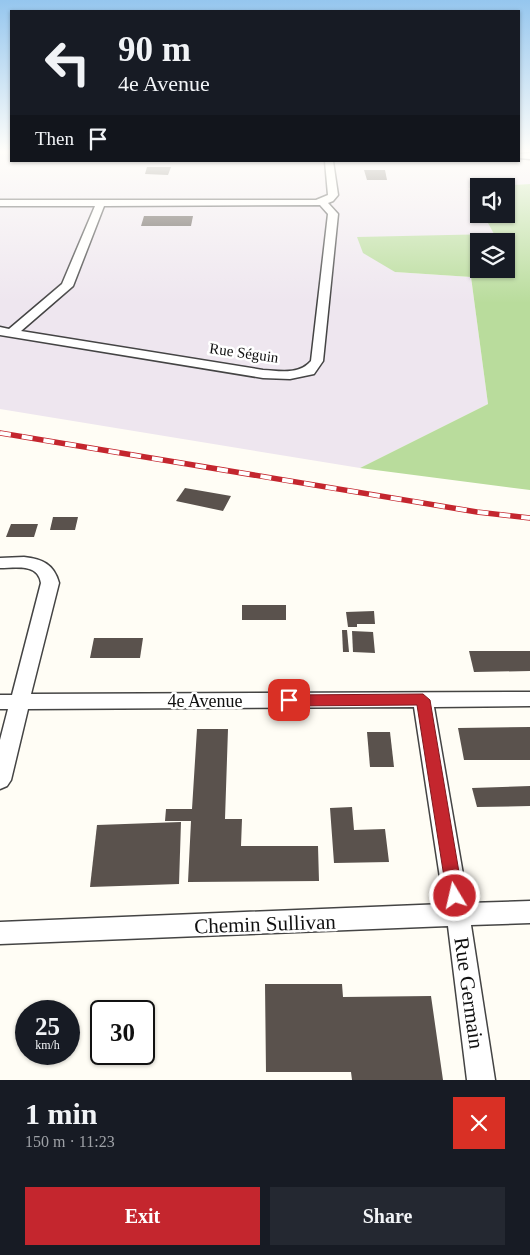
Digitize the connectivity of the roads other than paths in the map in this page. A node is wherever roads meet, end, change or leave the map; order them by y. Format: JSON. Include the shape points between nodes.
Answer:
{"nodes":[{"id":1,"x":317,"y":202,"type":"edge"},
{"id":2,"x":322,"y":202,"type":"edge"},
{"id":3,"x":0,"y":203,"type":"edge"},
{"id":4,"x":100,"y":204,"type":"junction"},
{"id":5,"x":6,"y":331,"type":"edge"},
{"id":6,"x":0,"y":563,"type":"edge"},
{"id":7,"x":530,"y":699,"type":"edge"},
{"id":8,"x":423,"y":700,"type":"junction"},
{"id":9,"x":10,"y":702,"type":"edge"},
{"id":10,"x":0,"y":780,"type":"edge"},
{"id":11,"x":530,"y":912,"type":"edge"},
{"id":12,"x":458,"y":915,"type":"junction"},
{"id":13,"x":0,"y":933,"type":"edge"},
{"id":14,"x":481,"y":1080,"type":"edge"}],
"edges":[{"from":1,"to":4,"type":"street"},
{"from":2,"to":5,"type":"street","name":"Rue Séguin","via":[[333,214],[317,361],[309,371],[290,375],[263,374]]},
{"from":3,"to":4,"type":"street"},
{"from":4,"to":5,"type":"street","via":[[67,286]]},
{"from":6,"to":9,"type":"street","via":[[32,563],[44,567],[50,574],[50,583]]},
{"from":7,"to":8,"type":"street","name":"4e Avenue"},
{"from":8,"to":9,"type":"street","name":"4e Avenue"},
{"from":8,"to":12,"type":"street","name":"Rue Germain"},
{"from":9,"to":10,"type":"street"},
{"from":11,"to":12,"type":"street","name":"Chemin Sullivan"},
{"from":12,"to":13,"type":"street","name":"Chemin Sullivan"},
{"from":12,"to":14,"type":"street","name":"Rue Germain"}]}
